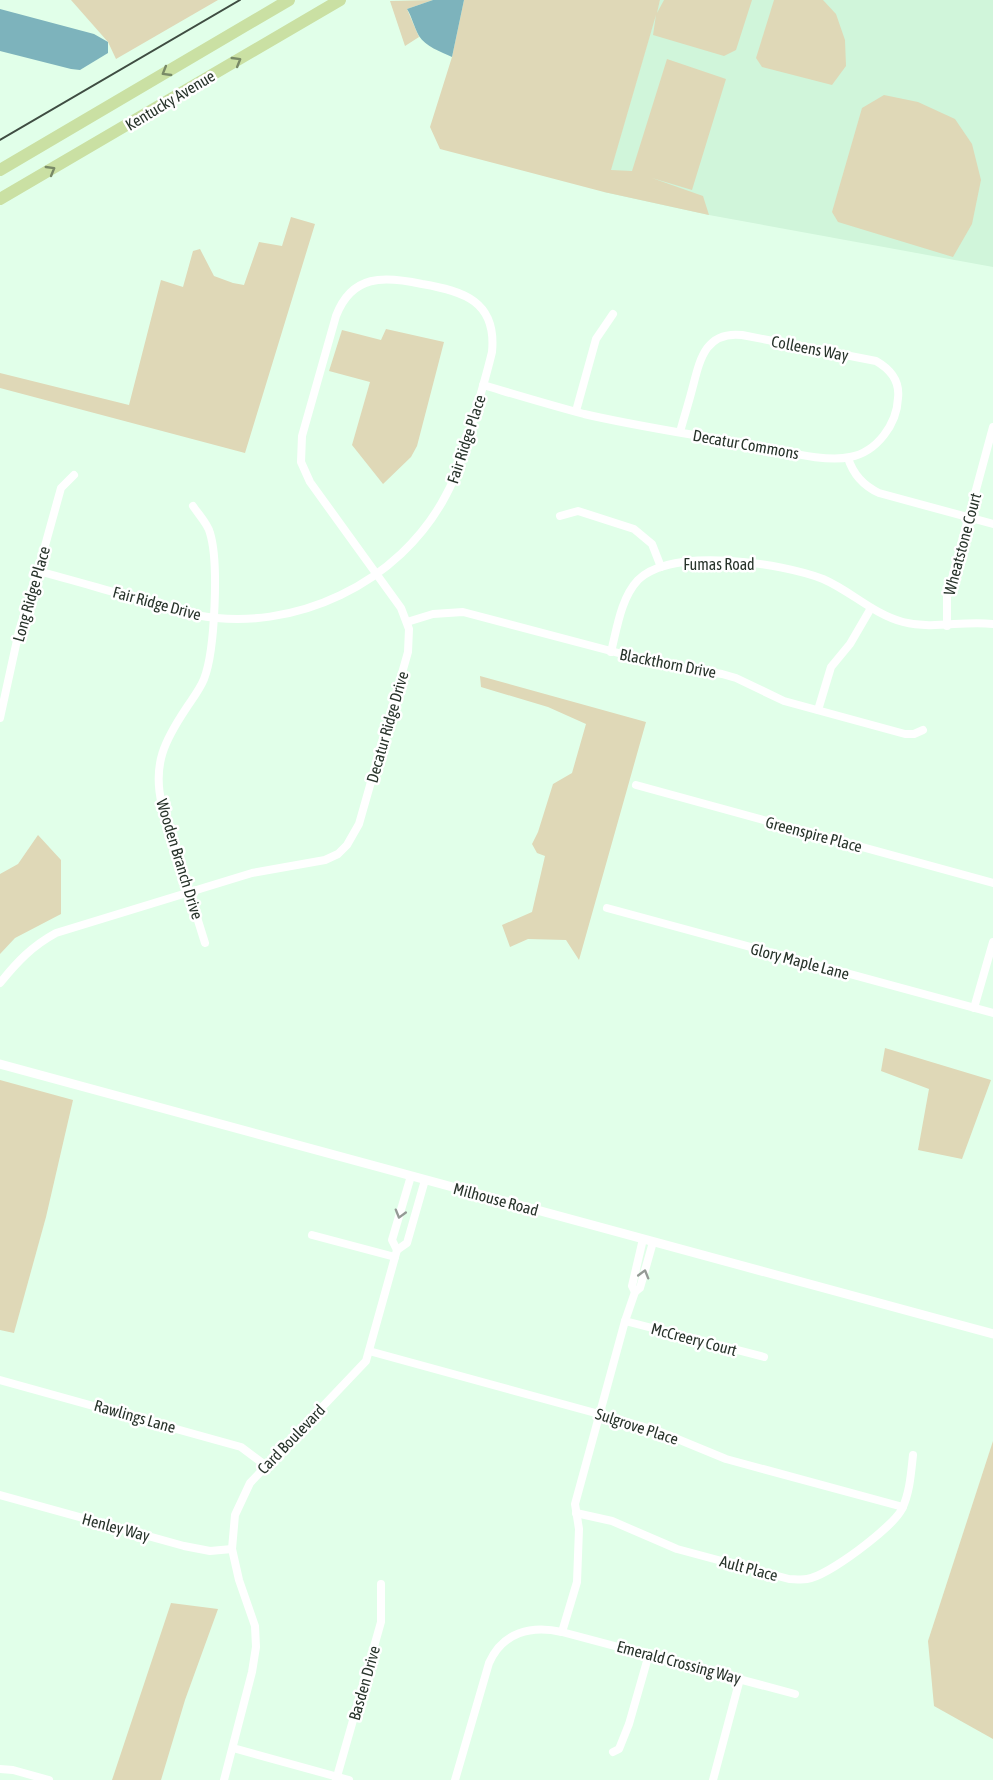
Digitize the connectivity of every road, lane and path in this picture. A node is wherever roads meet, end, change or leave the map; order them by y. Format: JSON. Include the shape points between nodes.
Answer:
{"nodes":[{"id":1,"x":289,"y":0,"type":"edge"},
{"id":2,"x":340,"y":0,"type":"edge"},
{"id":3,"x":0,"y":170,"type":"edge"},
{"id":4,"x":0,"y":199,"type":"edge"},
{"id":5,"x":613,"y":314,"type":"dead end"},
{"id":6,"x":483,"y":386,"type":"junction"},
{"id":7,"x":576,"y":411,"type":"junction"},
{"id":8,"x":993,"y":428,"type":"edge"},
{"id":9,"x":680,"y":432,"type":"junction"},
{"id":10,"x":848,"y":458,"type":"junction"},
{"id":11,"x":74,"y":475,"type":"dead end"},
{"id":12,"x":193,"y":506,"type":"dead end"},
{"id":13,"x":560,"y":516,"type":"dead end"},
{"id":14,"x":969,"y":518,"type":"junction"},
{"id":15,"x":993,"y":524,"type":"edge"},
{"id":16,"x":661,"y":567,"type":"junction"},
{"id":17,"x":38,"y":571,"type":"junction"},
{"id":18,"x":377,"y":574,"type":"junction"},
{"id":19,"x":872,"y":608,"type":"junction"},
{"id":20,"x":214,"y":617,"type":"junction"},
{"id":21,"x":408,"y":622,"type":"junction"},
{"id":22,"x":993,"y":624,"type":"edge"},
{"id":23,"x":946,"y":626,"type":"junction"},
{"id":24,"x":611,"y":652,"type":"junction"},
{"id":25,"x":818,"y":710,"type":"junction"},
{"id":26,"x":0,"y":718,"type":"edge"},
{"id":27,"x":923,"y":730,"type":"dead end"},
{"id":28,"x":636,"y":785,"type":"dead end"},
{"id":29,"x":993,"y":883,"type":"edge"},
{"id":30,"x":189,"y":893,"type":"junction"},
{"id":31,"x":607,"y":908,"type":"dead end"},
{"id":32,"x":993,"y":942,"type":"edge"},
{"id":33,"x":205,"y":943,"type":"dead end"},
{"id":34,"x":0,"y":983,"type":"edge"},
{"id":35,"x":974,"y":1008,"type":"junction"},
{"id":36,"x":993,"y":1013,"type":"edge"},
{"id":37,"x":0,"y":1064,"type":"edge"},
{"id":38,"x":411,"y":1176,"type":"junction"},
{"id":39,"x":426,"y":1180,"type":"junction"},
{"id":40,"x":312,"y":1235,"type":"dead end"},
{"id":41,"x":648,"y":1241,"type":"junction"},
{"id":42,"x":396,"y":1253,"type":"junction"},
{"id":43,"x":625,"y":1321,"type":"junction"},
{"id":44,"x":993,"y":1335,"type":"edge"},
{"id":45,"x":369,"y":1351,"type":"junction"},
{"id":46,"x":764,"y":1357,"type":"dead end"},
{"id":47,"x":0,"y":1380,"type":"edge"},
{"id":48,"x":599,"y":1414,"type":"junction"},
{"id":49,"x":913,"y":1455,"type":"dead end"},
{"id":50,"x":265,"y":1465,"type":"junction"},
{"id":51,"x":0,"y":1495,"type":"edge"},
{"id":52,"x":903,"y":1507,"type":"junction"},
{"id":53,"x":576,"y":1513,"type":"junction"},
{"id":54,"x":232,"y":1550,"type":"junction"},
{"id":55,"x":381,"y":1584,"type":"dead end"},
{"id":56,"x":562,"y":1632,"type":"junction"},
{"id":57,"x":649,"y":1654,"type":"junction"},
{"id":58,"x":740,"y":1679,"type":"junction"},
{"id":59,"x":795,"y":1694,"type":"dead end"},
{"id":60,"x":233,"y":1748,"type":"junction"},
{"id":61,"x":613,"y":1752,"type":"dead end"},
{"id":62,"x":0,"y":1769,"type":"edge"},
{"id":63,"x":337,"y":1778,"type":"edge"},
{"id":64,"x":49,"y":1780,"type":"edge"},
{"id":65,"x":224,"y":1780,"type":"edge"},
{"id":66,"x":349,"y":1780,"type":"edge"},
{"id":67,"x":455,"y":1780,"type":"edge"},
{"id":68,"x":713,"y":1780,"type":"edge"}],
"edges":[{"from":1,"to":3,"type":"main road","name":"Kentucky Avenue","one_way":true},
{"from":4,"to":2,"type":"main road","name":"Kentucky Avenue","one_way":true},
{"from":5,"to":7,"type":"street","via":[[596,339]]},
{"from":6,"to":7,"type":"street","name":"Decatur Commons"},
{"from":6,"to":18,"type":"street","name":"Fair Ridge Place","via":[[463,455],[446,496],[416,540]]},
{"from":6,"to":18,"type":"street","name":"Fair Ridge Place","via":[[493,344],[491,328],[474,300],[459,292],[395,278],[374,280],[357,287],[338,310],[300,453],[306,476]]},
{"from":7,"to":9,"type":"street","name":"Decatur Commons"},
{"from":8,"to":14,"type":"street","name":"Wheatstone Court"},
{"from":9,"to":10,"type":"street","name":"Decatur Commons","via":[[834,459]]},
{"from":9,"to":10,"type":"street","name":"Colleens Way","via":[[705,351],[719,338],[742,335],[869,359],[891,373],[898,394],[892,420],[873,446]]},
{"from":10,"to":14,"type":"street","via":[[858,477],[872,489]]},
{"from":11,"to":17,"type":"street","name":"Long Ridge Place","via":[[61,488]]},
{"from":12,"to":20,"type":"street","name":"Wooden Branch Drive","via":[[210,531]]},
{"from":13,"to":16,"type":"street","via":[[578,512],[634,529],[652,544]]},
{"from":14,"to":15,"type":"street"},
{"from":14,"to":23,"type":"street","name":"Wheatstone Court","via":[[947,597]]},
{"from":16,"to":19,"type":"street","name":"Fumas Road","via":[[719,561],[778,566],[825,580]]},
{"from":16,"to":24,"type":"street","name":"Fumas Road","via":[[645,575],[630,591]]},
{"from":17,"to":20,"type":"street","name":"Fair Ridge Drive"},
{"from":17,"to":26,"type":"street","name":"Long Ridge Place","via":[[19,631]]},
{"from":18,"to":20,"type":"street","name":"Fair Ridge Drive","via":[[335,598],[294,613]]},
{"from":18,"to":21,"type":"street"},
{"from":19,"to":23,"type":"street","name":"Fumas Road","via":[[903,622]]},
{"from":19,"to":25,"type":"street","via":[[831,667]]},
{"from":20,"to":30,"type":"street","name":"Wooden Branch Drive","via":[[205,676],[166,741],[159,770],[161,800]]},
{"from":21,"to":24,"type":"street","name":"Blackthorn Drive","via":[[433,614],[463,612]]},
{"from":21,"to":30,"type":"street","name":"Decatur Ridge Drive","via":[[408,652],[359,824],[349,843],[325,860],[252,873]]},
{"from":22,"to":23,"type":"street","name":"Fumas Road"},
{"from":24,"to":25,"type":"street","name":"Blackthorn Drive","via":[[671,667],[722,674],[783,701]]},
{"from":25,"to":27,"type":"street","name":"Blackthorn Drive","via":[[905,734]]},
{"from":28,"to":29,"type":"street","name":"Greenspire Place"},
{"from":30,"to":33,"type":"street","name":"Wooden Branch Drive"},
{"from":30,"to":34,"type":"street","name":"Decatur Ridge Drive","via":[[56,933],[25,953]]},
{"from":31,"to":35,"type":"street","name":"Glory Maple Lane"},
{"from":32,"to":35,"type":"street"},
{"from":35,"to":36,"type":"street","name":"Glory Maple Lane"},
{"from":37,"to":38,"type":"street","name":"Milhouse Road"},
{"from":38,"to":39,"type":"street","name":"Milhouse Road"},
{"from":38,"to":42,"type":"street","name":"Card Boulevard","one_way":true,"via":[[392,1240]]},
{"from":39,"to":41,"type":"street","name":"Milhouse Road"},
{"from":39,"to":42,"type":"street","name":"Card Boulevard","via":[[407,1243]]},
{"from":40,"to":42,"type":"street"},
{"from":41,"to":43,"type":"street","via":[[640,1288]]},
{"from":41,"to":44,"type":"street","name":"Milhouse Road"},
{"from":42,"to":45,"type":"street","name":"Card Boulevard"},
{"from":43,"to":46,"type":"street","name":"McCreery Court"},
{"from":43,"to":48,"type":"street"},
{"from":45,"to":48,"type":"street","name":"Sulgrove Place"},
{"from":45,"to":50,"type":"street","name":"Card Boulevard","via":[[366,1361],[350,1379]]},
{"from":47,"to":50,"type":"street","name":"Rawlings Lane","via":[[242,1447]]},
{"from":48,"to":52,"type":"street","name":"Sulgrove Place","via":[[658,1431],[726,1459]]},
{"from":48,"to":53,"type":"street","via":[[575,1504]]},
{"from":49,"to":52,"type":"street"},
{"from":50,"to":54,"type":"street","name":"Card Boulevard","via":[[250,1482],[236,1515]]},
{"from":51,"to":54,"type":"street","name":"Henley Way","via":[[184,1545],[210,1551]]},
{"from":52,"to":53,"type":"street","name":"Ault Place","via":[[891,1525],[863,1546],[822,1574],[807,1579],[789,1579],[677,1549],[612,1521]]},
{"from":53,"to":56,"type":"street","via":[[577,1582]]},
{"from":54,"to":60,"type":"street","name":"Card Boulevard","via":[[255,1626],[256,1647]]},
{"from":55,"to":63,"type":"street","name":"Basden Drive","via":[[381,1622]]},
{"from":56,"to":57,"type":"street","name":"Emerald Crossing Way"},
{"from":56,"to":67,"type":"street","name":"Emerald Crossing Way","via":[[525,1630],[514,1634],[494,1652]]},
{"from":57,"to":58,"type":"street","name":"Emerald Crossing Way"},
{"from":57,"to":61,"type":"street","via":[[620,1749]]},
{"from":58,"to":59,"type":"street","name":"Emerald Crossing Way"},
{"from":58,"to":68,"type":"street"},
{"from":60,"to":63,"type":"street"},
{"from":60,"to":65,"type":"street","name":"Card Boulevard"},
{"from":62,"to":64,"type":"street"},
{"from":63,"to":66,"type":"street"}]}
